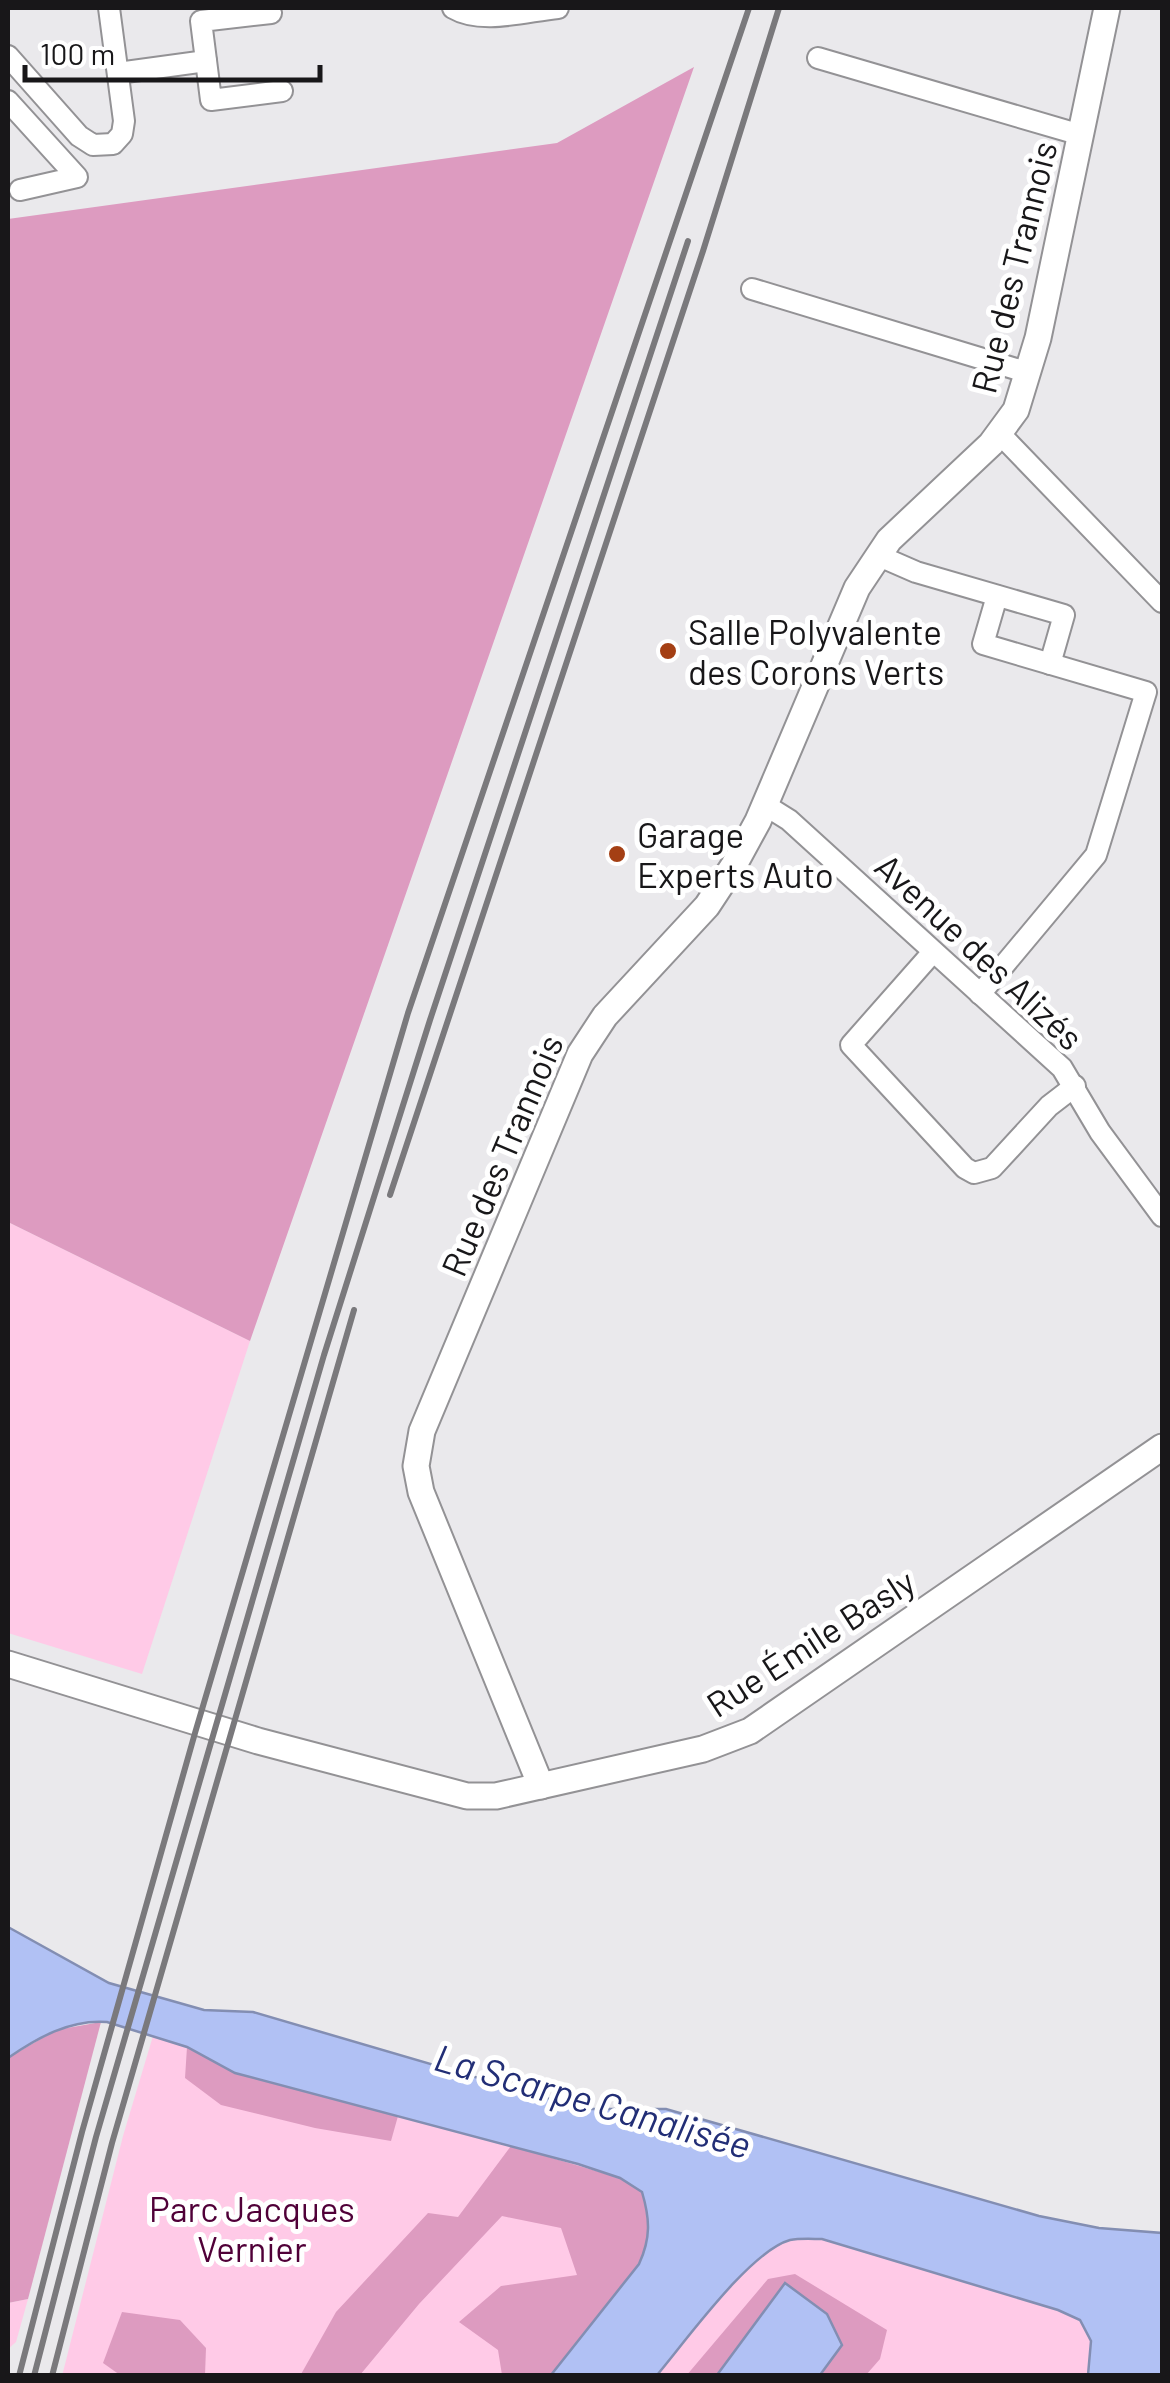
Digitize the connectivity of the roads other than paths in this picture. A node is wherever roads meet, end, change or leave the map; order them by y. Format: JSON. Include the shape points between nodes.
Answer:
{"nodes":[{"id":1,"x":109,"y":8,"type":"edge"},
{"id":2,"x":453,"y":8,"type":"edge"},
{"id":3,"x":558,"y":8,"type":"edge"},
{"id":4,"x":1108,"y":8,"type":"edge"},
{"id":5,"x":270,"y":13,"type":"dead end"},
{"id":6,"x":8,"y":56,"type":"edge"},
{"id":7,"x":818,"y":58,"type":"dead end"},
{"id":8,"x":206,"y":61,"type":"junction"},
{"id":9,"x":118,"y":73,"type":"junction"},
{"id":10,"x":282,"y":91,"type":"dead end"},
{"id":11,"x":8,"y":101,"type":"edge"},
{"id":12,"x":1081,"y":135,"type":"junction"},
{"id":13,"x":20,"y":190,"type":"dead end"},
{"id":14,"x":752,"y":289,"type":"dead end"},
{"id":15,"x":1029,"y":373,"type":"junction"},
{"id":16,"x":1000,"y":434,"type":"junction"},
{"id":17,"x":876,"y":555,"type":"junction"},
{"id":18,"x":997,"y":596,"type":"junction"},
{"id":19,"x":1162,"y":602,"type":"edge"},
{"id":20,"x":1050,"y":664,"type":"junction"},
{"id":21,"x":765,"y":805,"type":"junction"},
{"id":22,"x":934,"y":952,"type":"junction"},
{"id":23,"x":980,"y":994,"type":"junction"},
{"id":24,"x":1075,"y":1086,"type":"junction"},
{"id":25,"x":1162,"y":1216,"type":"edge"},
{"id":26,"x":1162,"y":1447,"type":"edge"},
{"id":27,"x":8,"y":1664,"type":"edge"},
{"id":28,"x":541,"y":1786,"type":"junction"}],
"edges":[{"from":1,"to":9,"type":"street"},
{"from":2,"to":3,"type":"street","via":[[480,16]]},
{"from":4,"to":12,"type":"street","name":"Rue des Trannois"},
{"from":5,"to":8,"type":"street","via":[[202,22]]},
{"from":6,"to":9,"type":"street","via":[[79,136],[99,146],[113,144],[124,129]]},
{"from":7,"to":12,"type":"street"},
{"from":8,"to":9,"type":"street"},
{"from":8,"to":10,"type":"street","via":[[211,100]]},
{"from":11,"to":13,"type":"street","via":[[77,177]]},
{"from":12,"to":15,"type":"street","name":"Rue des Trannois"},
{"from":14,"to":15,"type":"street"},
{"from":15,"to":16,"type":"street","name":"Rue des Trannois"},
{"from":16,"to":17,"type":"street","name":"Rue des Trannois"},
{"from":16,"to":19,"type":"street"},
{"from":17,"to":18,"type":"street"},
{"from":17,"to":21,"type":"street","name":"Rue des Trannois"},
{"from":18,"to":20,"type":"street","via":[[1064,616]]},
{"from":18,"to":20,"type":"street","via":[[983,644]]},
{"from":20,"to":23,"type":"street","via":[[1146,692],[1096,855]]},
{"from":21,"to":22,"type":"street","name":"Avenue des Alizés"},
{"from":21,"to":28,"type":"street","name":"Rue des Trannois","via":[[707,906],[605,1016],[580,1054],[418,1444],[421,1492]]},
{"from":22,"to":23,"type":"street","name":"Avenue des Alizés"},
{"from":22,"to":24,"type":"street","via":[[850,1046],[965,1168],[974,1174],[992,1168]]},
{"from":23,"to":24,"type":"street","name":"Avenue des Alizés"},
{"from":24,"to":25,"type":"street","name":"Avenue des Alizés"},
{"from":26,"to":28,"type":"street","name":"Rue Émile Basly","via":[[750,1731],[703,1749]]},
{"from":27,"to":28,"type":"street","name":"Rue Émile Basly","via":[[468,1796]]}]}
